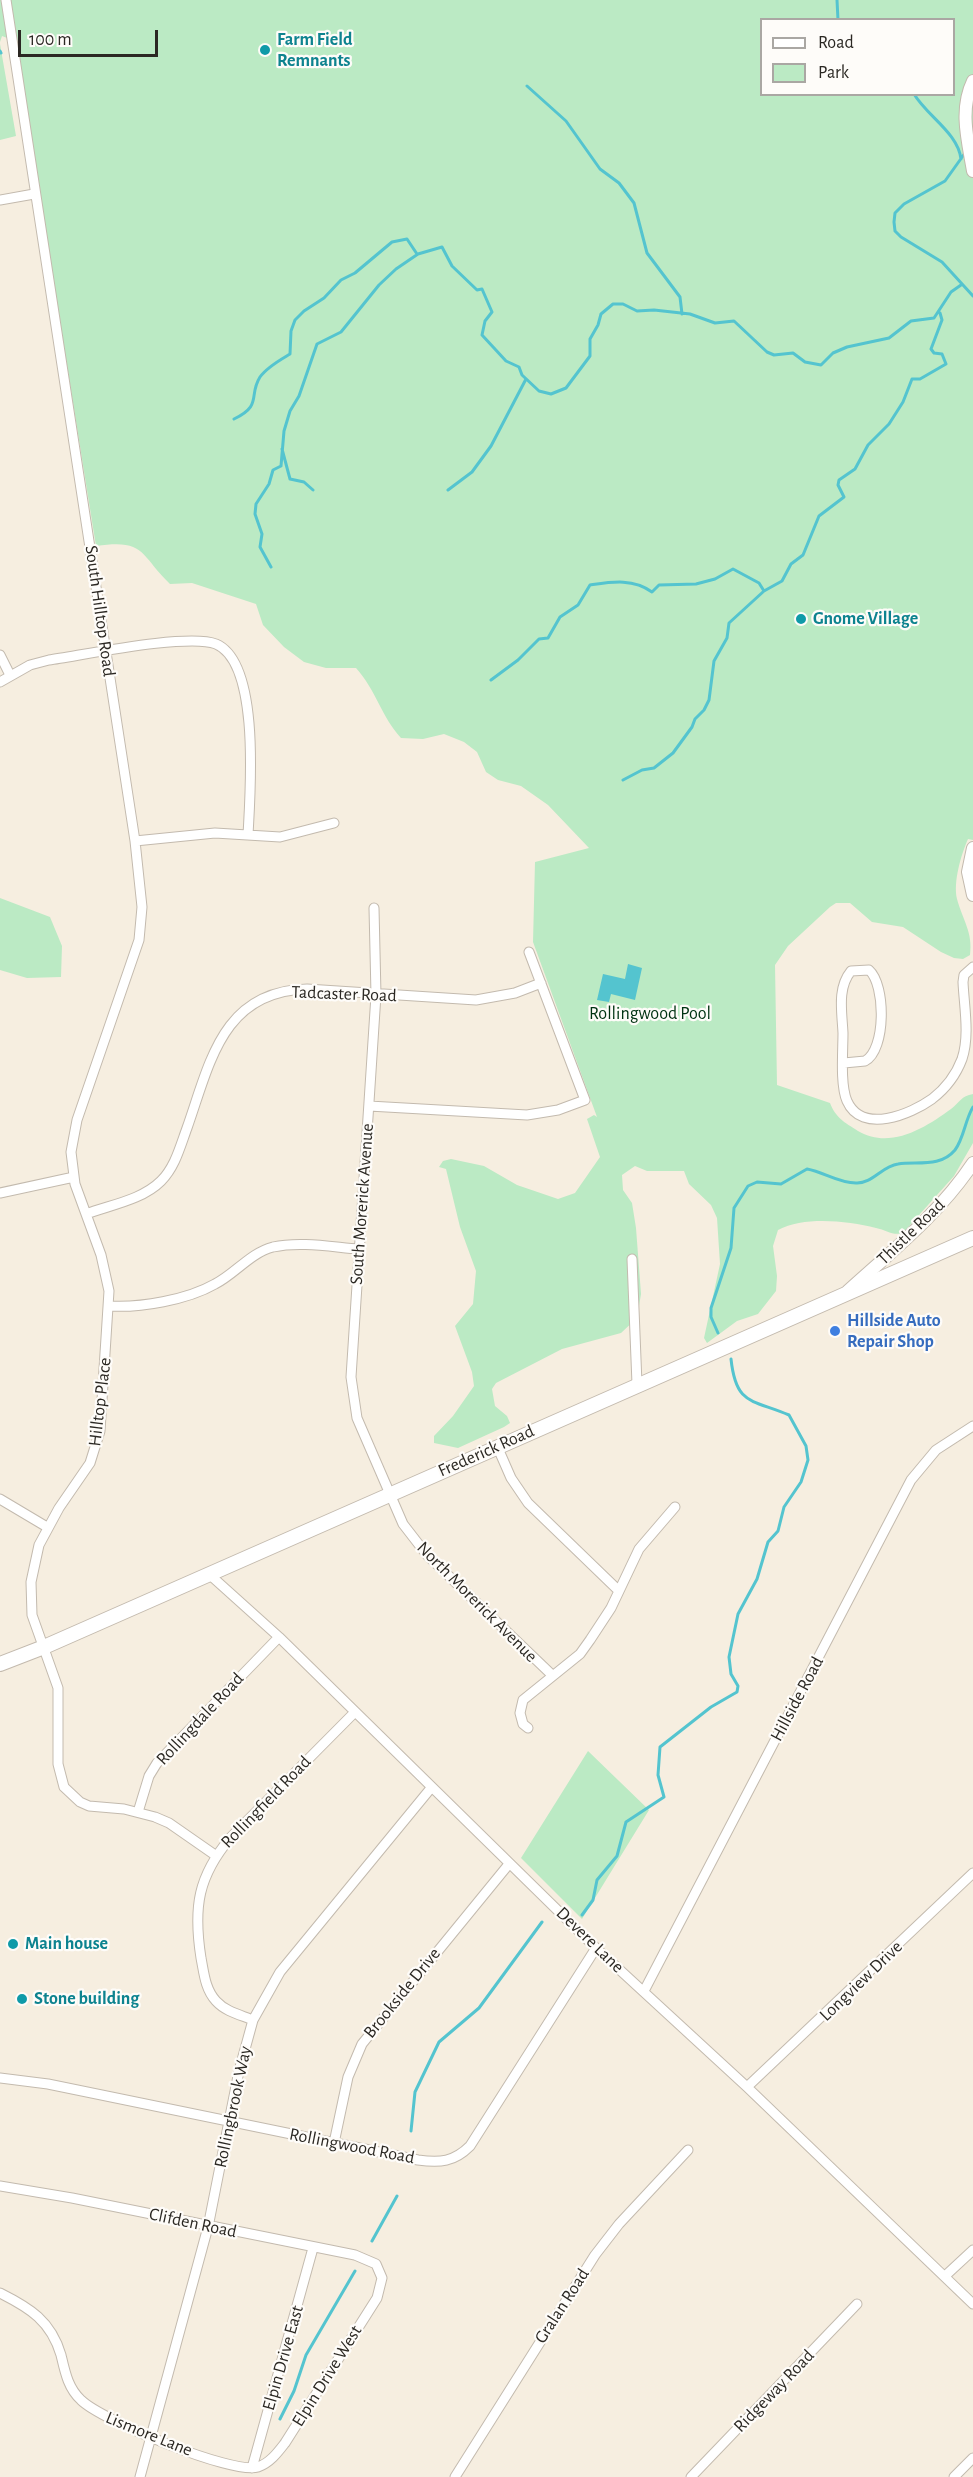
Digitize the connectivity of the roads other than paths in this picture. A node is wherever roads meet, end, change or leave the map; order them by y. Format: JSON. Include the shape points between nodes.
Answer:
{"nodes":[{"id":1,"x":6,"y":0,"type":"edge"},
{"id":2,"x":973,"y":81,"type":"edge"},
{"id":3,"x":973,"y":171,"type":"edge"},
{"id":4,"x":34,"y":194,"type":"junction"},
{"id":5,"x":0,"y":200,"type":"edge"},
{"id":6,"x":106,"y":652,"type":"junction"},
{"id":7,"x":0,"y":655,"type":"edge"},
{"id":8,"x":10,"y":675,"type":"junction"},
{"id":9,"x":0,"y":682,"type":"edge"},
{"id":10,"x":334,"y":823,"type":"dead end"},
{"id":11,"x":248,"y":836,"type":"junction"},
{"id":12,"x":135,"y":842,"type":"junction"},
{"id":13,"x":973,"y":848,"type":"edge"},
{"id":14,"x":973,"y":895,"type":"edge"},
{"id":15,"x":374,"y":908,"type":"dead end"},
{"id":16,"x":529,"y":952,"type":"dead end"},
{"id":17,"x":973,"y":968,"type":"edge"},
{"id":18,"x":541,"y":983,"type":"junction"},
{"id":19,"x":376,"y":995,"type":"junction"},
{"id":20,"x":844,"y":1063,"type":"junction"},
{"id":21,"x":369,"y":1106,"type":"junction"},
{"id":22,"x":973,"y":1163,"type":"edge"},
{"id":23,"x":74,"y":1177,"type":"junction"},
{"id":24,"x":0,"y":1193,"type":"edge"},
{"id":25,"x":86,"y":1214,"type":"junction"},
{"id":26,"x":973,"y":1238,"type":"edge"},
{"id":27,"x":359,"y":1249,"type":"junction"},
{"id":28,"x":632,"y":1259,"type":"dead end"},
{"id":29,"x":843,"y":1296,"type":"junction"},
{"id":30,"x":109,"y":1306,"type":"junction"},
{"id":31,"x":637,"y":1384,"type":"junction"},
{"id":32,"x":973,"y":1426,"type":"edge"},
{"id":33,"x":496,"y":1446,"type":"junction"},
{"id":34,"x":389,"y":1494,"type":"junction"},
{"id":35,"x":0,"y":1499,"type":"edge"},
{"id":36,"x":675,"y":1507,"type":"dead end"},
{"id":37,"x":47,"y":1527,"type":"junction"},
{"id":38,"x":209,"y":1574,"type":"junction"},
{"id":39,"x":618,"y":1590,"type":"junction"},
{"id":40,"x":279,"y":1637,"type":"junction"},
{"id":41,"x":44,"y":1647,"type":"junction"},
{"id":42,"x":0,"y":1664,"type":"edge"},
{"id":43,"x":552,"y":1676,"type":"junction"},
{"id":44,"x":354,"y":1713,"type":"junction"},
{"id":45,"x":528,"y":1728,"type":"dead end"},
{"id":46,"x":431,"y":1788,"type":"junction"},
{"id":47,"x":138,"y":1812,"type":"junction"},
{"id":48,"x":215,"y":1855,"type":"junction"},
{"id":49,"x":509,"y":1864,"type":"junction"},
{"id":50,"x":973,"y":1874,"type":"edge"},
{"id":51,"x":596,"y":1948,"type":"junction"},
{"id":52,"x":644,"y":1991,"type":"junction"},
{"id":53,"x":253,"y":2020,"type":"junction"},
{"id":54,"x":0,"y":2078,"type":"edge"},
{"id":55,"x":747,"y":2087,"type":"junction"},
{"id":56,"x":230,"y":2122,"type":"junction"},
{"id":57,"x":334,"y":2143,"type":"junction"},
{"id":58,"x":688,"y":2150,"type":"dead end"},
{"id":59,"x":0,"y":2186,"type":"edge"},
{"id":60,"x":208,"y":2227,"type":"junction"},
{"id":61,"x":313,"y":2248,"type":"junction"},
{"id":62,"x":973,"y":2250,"type":"edge"},
{"id":63,"x":380,"y":2271,"type":"joint"},
{"id":64,"x":945,"y":2277,"type":"junction"},
{"id":65,"x":0,"y":2292,"type":"edge"},
{"id":66,"x":857,"y":2304,"type":"dead end"},
{"id":67,"x":973,"y":2304,"type":"edge"},
{"id":68,"x":151,"y":2437,"type":"junction"},
{"id":69,"x":973,"y":2458,"type":"edge"},
{"id":70,"x":252,"y":2468,"type":"junction"},
{"id":71,"x":140,"y":2477,"type":"edge"},
{"id":72,"x":455,"y":2477,"type":"edge"},
{"id":73,"x":691,"y":2477,"type":"edge"},
{"id":74,"x":954,"y":2477,"type":"edge"}],
"edges":[{"from":1,"to":4,"type":"street","name":"South Hilltop Road"},
{"from":2,"to":3,"type":"street","via":[[965,104]]},
{"from":4,"to":5,"type":"street"},
{"from":4,"to":6,"type":"street","name":"South Hilltop Road"},
{"from":6,"to":8,"type":"street","via":[[49,660]]},
{"from":6,"to":11,"type":"street","via":[[192,640],[218,645],[228,654],[240,676],[249,734]]},
{"from":6,"to":12,"type":"street","name":"South Hilltop Road"},
{"from":7,"to":8,"type":"street"},
{"from":8,"to":9,"type":"street"},
{"from":10,"to":11,"type":"street","via":[[286,836]]},
{"from":11,"to":12,"type":"street","via":[[195,834]]},
{"from":12,"to":23,"type":"street","name":"South Hilltop Road","via":[[141,929],[77,1120],[71,1152]]},
{"from":13,"to":14,"type":"street","via":[[968,872]]},
{"from":15,"to":19,"type":"street","name":"South Morerick Avenue"},
{"from":16,"to":18,"type":"street"},
{"from":17,"to":20,"type":"street","via":[[964,975],[963,982],[963,1054],[952,1077],[932,1099],[894,1118],[862,1116],[848,1102]]},
{"from":18,"to":19,"type":"street","name":"Tadcaster Road","via":[[515,993],[476,1000]]},
{"from":18,"to":21,"type":"street","via":[[585,1100],[527,1115]]},
{"from":19,"to":21,"type":"street","name":"South Morerick Avenue"},
{"from":19,"to":25,"type":"street","name":"Tadcaster Road","via":[[293,989],[251,1004],[221,1037],[178,1154],[166,1175],[146,1191]]},
{"from":20,"to":20,"type":"street","via":[[843,985],[851,971],[869,970],[878,982],[880,1000],[875,1050],[865,1061]]},
{"from":21,"to":27,"type":"street","name":"South Morerick Avenue"},
{"from":22,"to":29,"type":"street","name":"Thistle Road","via":[[911,1235]]},
{"from":23,"to":24,"type":"street"},
{"from":23,"to":25,"type":"street","name":"South Hilltop Road"},
{"from":25,"to":30,"type":"street","name":"Hilltop Place","via":[[106,1271]]},
{"from":26,"to":29,"type":"main road","name":"Frederick Road"},
{"from":27,"to":30,"type":"street","via":[[297,1245],[271,1248],[215,1285],[148,1304]]},
{"from":27,"to":34,"type":"street","name":"South Morerick Avenue","via":[[351,1393],[357,1418]]},
{"from":28,"to":31,"type":"street"},
{"from":29,"to":31,"type":"main road","name":"Frederick Road"},
{"from":30,"to":37,"type":"street","name":"Hilltop Place","via":[[96,1449]]},
{"from":31,"to":33,"type":"main road","name":"Frederick Road"},
{"from":32,"to":52,"type":"street","name":"Hillside Road","via":[[936,1450],[911,1480]]},
{"from":33,"to":34,"type":"main road","name":"Frederick Road"},
{"from":33,"to":39,"type":"street","via":[[528,1503]]},
{"from":34,"to":38,"type":"main road","name":"Frederick Road"},
{"from":34,"to":43,"type":"street","name":"North Morerick Avenue","via":[[415,1541]]},
{"from":35,"to":37,"type":"street"},
{"from":36,"to":39,"type":"street","via":[[639,1549]]},
{"from":37,"to":41,"type":"street","name":"Hilltop Place","via":[[31,1582],[32,1615]]},
{"from":38,"to":40,"type":"street","name":"Devere Lane"},
{"from":38,"to":41,"type":"main road","name":"Frederick Road"},
{"from":39,"to":43,"type":"street","via":[[611,1608],[580,1654]]},
{"from":40,"to":44,"type":"street","name":"Devere Lane"},
{"from":40,"to":47,"type":"street","name":"Rollingdale Road","via":[[157,1763]]},
{"from":41,"to":42,"type":"main road","name":"Frederick Road"},
{"from":41,"to":47,"type":"street","name":"Hilltop Place","via":[[58,1688],[58,1764],[64,1787],[89,1806]]},
{"from":43,"to":45,"type":"street","via":[[523,1700],[520,1713]]},
{"from":44,"to":46,"type":"street","name":"Devere Lane"},
{"from":44,"to":48,"type":"street","name":"Rollingfield Road"},
{"from":46,"to":49,"type":"street","name":"Devere Lane"},
{"from":46,"to":53,"type":"street","name":"Rollingbrook Way","via":[[280,1972]]},
{"from":47,"to":48,"type":"street","name":"Hilltop Place","via":[[169,1823]]},
{"from":48,"to":53,"type":"street","name":"Rollingfield Road","via":[[200,1888],[198,1908],[204,1979],[217,2002]]},
{"from":49,"to":51,"type":"street","name":"Devere Lane"},
{"from":49,"to":57,"type":"street","name":"Brookside Drive","via":[[362,2044],[348,2077]]},
{"from":50,"to":55,"type":"street","name":"Longview Drive"},
{"from":51,"to":52,"type":"street","name":"Devere Lane"},
{"from":51,"to":57,"type":"street","name":"Rollingwood Road","via":[[461,2155],[433,2162]]},
{"from":52,"to":55,"type":"street","name":"Devere Lane"},
{"from":53,"to":56,"type":"street","name":"Rollingbrook Way"},
{"from":54,"to":56,"type":"street","name":"Rollingwood Road","via":[[48,2084]]},
{"from":55,"to":64,"type":"street","name":"Devere Lane"},
{"from":56,"to":57,"type":"street","name":"Rollingwood Road"},
{"from":56,"to":60,"type":"street","name":"Rollingbrook Way"},
{"from":58,"to":72,"type":"street","name":"Gralan Road","via":[[595,2255]]},
{"from":59,"to":60,"type":"street","name":"Clifden Road"},
{"from":60,"to":61,"type":"street","name":"Clifden Road"},
{"from":60,"to":68,"type":"street","name":"Rollingbrook Way"},
{"from":61,"to":63,"type":"street","name":"Clifden Road","via":[[368,2259]]},
{"from":61,"to":70,"type":"street","name":"Elpin Drive East"},
{"from":62,"to":64,"type":"street"},
{"from":63,"to":70,"type":"street","name":"Elpin Drive West","via":[[381,2288],[376,2298],[285,2443],[267,2462]]},
{"from":64,"to":67,"type":"street","name":"Devere Lane"},
{"from":65,"to":68,"type":"street","name":"Lismore Lane","via":[[30,2308],[49,2327],[67,2380],[79,2399],[103,2416]]},
{"from":66,"to":73,"type":"street","name":"Ridgeway Road"},
{"from":68,"to":70,"type":"street","name":"Lismore Lane","via":[[228,2465]]},
{"from":68,"to":71,"type":"street","name":"Rollingbrook Way"},
{"from":69,"to":74,"type":"street"}]}
